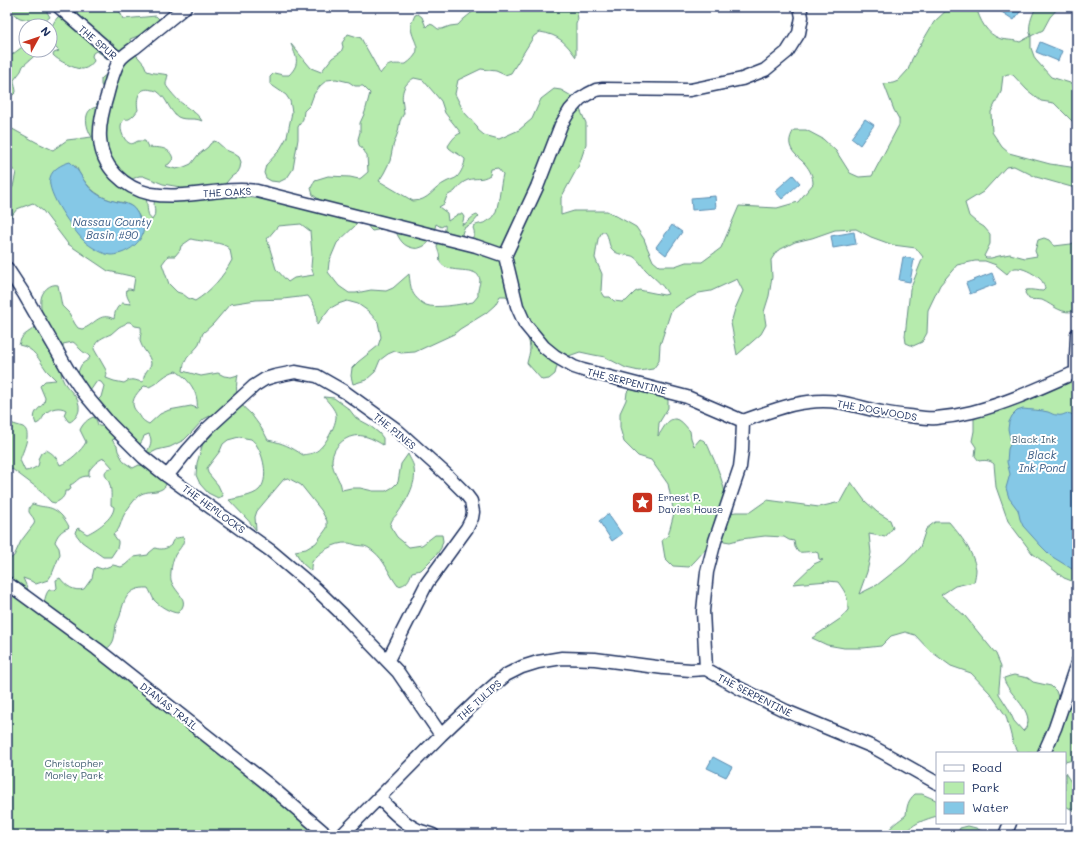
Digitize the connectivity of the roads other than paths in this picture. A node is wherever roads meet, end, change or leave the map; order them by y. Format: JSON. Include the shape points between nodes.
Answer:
{"nodes":[{"id":1,"x":59,"y":7,"type":"edge"},
{"id":2,"x":184,"y":7,"type":"edge"},
{"id":3,"x":800,"y":7,"type":"edge"},
{"id":4,"x":120,"y":60,"type":"junction"},
{"id":5,"x":505,"y":256,"type":"junction"},
{"id":6,"x":7,"y":268,"type":"edge"},
{"id":7,"x":1077,"y":334,"type":"edge"},
{"id":8,"x":1077,"y":372,"type":"edge"},
{"id":9,"x":744,"y":421,"type":"junction"},
{"id":10,"x":167,"y":476,"type":"junction"},
{"id":11,"x":7,"y":583,"type":"edge"},
{"id":12,"x":388,"y":660,"type":"junction"},
{"id":13,"x":1077,"y":663,"type":"edge"},
{"id":14,"x":706,"y":669,"type":"junction"},
{"id":15,"x":441,"y":736,"type":"junction"},
{"id":16,"x":1044,"y":752,"type":"edge"},
{"id":17,"x":936,"y":781,"type":"edge"},
{"id":18,"x":379,"y":798,"type":"junction"},
{"id":19,"x":327,"y":835,"type":"edge"},
{"id":20,"x":342,"y":835,"type":"edge"},
{"id":21,"x":433,"y":835,"type":"edge"}],
"edges":[{"from":1,"to":4,"type":"street","name":"THE SPUR"},
{"from":2,"to":4,"type":"street"},
{"from":3,"to":5,"type":"street","via":[[802,17],[798,33],[787,52],[765,70],[742,80],[690,90],[603,89],[580,99],[561,125]]},
{"from":4,"to":5,"type":"street","name":"THE OAKS","via":[[105,102],[100,139],[112,172],[132,188],[150,194],[164,195],[257,191],[476,246]]},
{"from":5,"to":9,"type":"street","name":"THE SERPENTINE","via":[[517,306],[525,324],[555,356],[582,370],[687,397]]},
{"from":6,"to":10,"type":"street","name":"THE HEMLOCKS","via":[[83,392],[136,451]]},
{"from":7,"to":8,"type":"street"},
{"from":8,"to":9,"type":"street","name":"THE DOGWOODS","via":[[1011,400],[952,417],[914,417],[825,401],[802,403]]},
{"from":9,"to":14,"type":"street","name":"THE SERPENTINE","via":[[740,466],[707,572],[703,611]]},
{"from":10,"to":12,"type":"street","name":"THE HEMLOCKS","via":[[281,559],[338,610]]},
{"from":10,"to":12,"type":"street","name":"THE PINES","via":[[207,429],[254,386],[275,376],[295,372],[317,376],[346,392],[396,429],[465,493],[471,502],[473,512],[466,528],[427,583]]},
{"from":11,"to":19,"type":"street","name":"DIANAS TRAIL","via":[[104,654]]},
{"from":12,"to":15,"type":"street","name":"THE HEMLOCKS"},
{"from":13,"to":16,"type":"street","via":[[1056,728]]},
{"from":14,"to":15,"type":"street","name":"THE TULIPS","via":[[664,668],[575,658],[538,662],[506,675]]},
{"from":14,"to":17,"type":"street","name":"THE SERPENTINE","via":[[786,712],[873,747]]},
{"from":15,"to":18,"type":"street","name":"THE TULIPS"},
{"from":18,"to":20,"type":"street","name":"THE TULIPS"},
{"from":18,"to":21,"type":"street","via":[[403,821]]}]}
